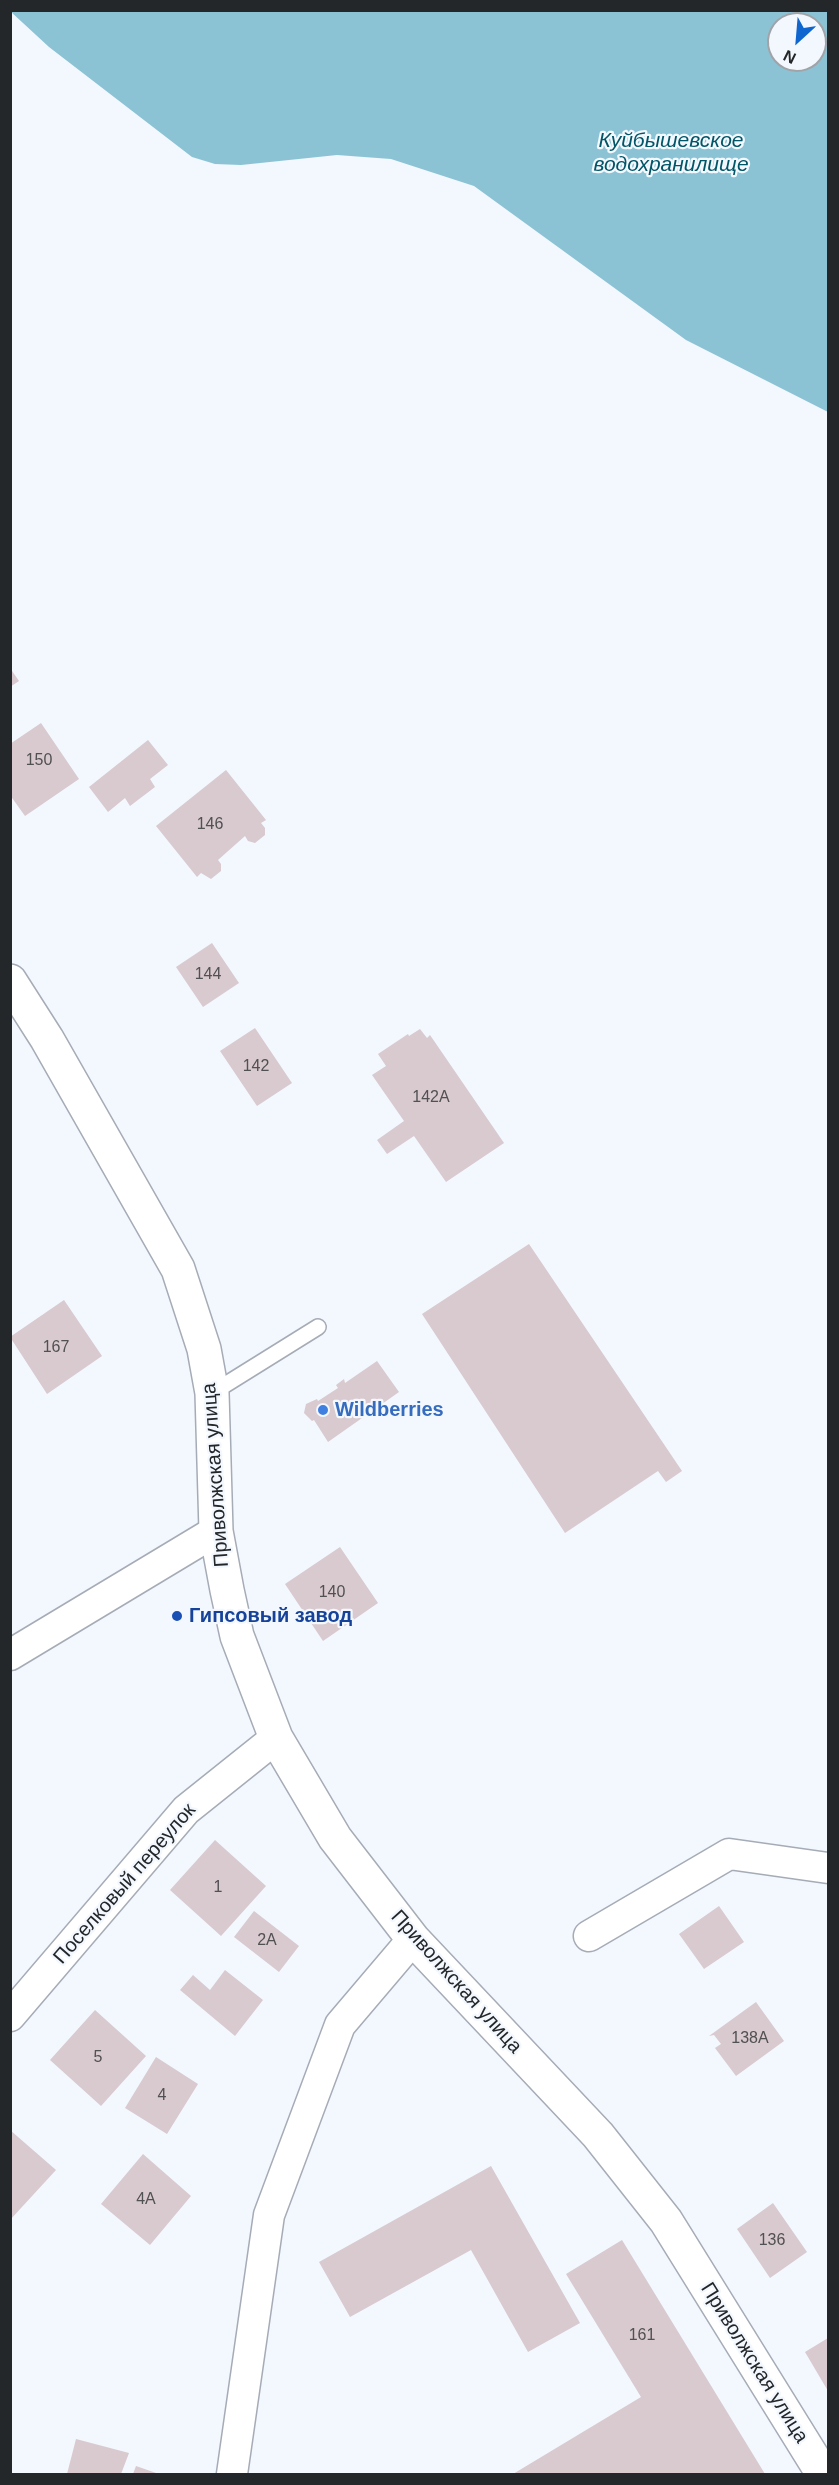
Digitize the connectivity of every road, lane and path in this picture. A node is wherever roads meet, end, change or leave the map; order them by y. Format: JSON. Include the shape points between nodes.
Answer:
{"nodes":[{"id":1,"x":10,"y":981,"type":"edge"},
{"id":2,"x":318,"y":1327,"type":"dead end"},
{"id":3,"x":212,"y":1393,"type":"junction"},
{"id":4,"x":216,"y":1531,"type":"junction"},
{"id":5,"x":10,"y":1655,"type":"edge"},
{"id":6,"x":276,"y":1738,"type":"junction"},
{"id":7,"x":828,"y":1868,"type":"edge"},
{"id":8,"x":589,"y":1936,"type":"dead end"},
{"id":9,"x":412,"y":1939,"type":"junction"},
{"id":10,"x":10,"y":2016,"type":"edge"},
{"id":11,"x":232,"y":2475,"type":"edge"},
{"id":12,"x":823,"y":2475,"type":"edge"}],
"edges":[{"from":1,"to":3,"type":"main road","name":"Приволжская улица","via":[[178,1269],[204,1349]]},
{"from":2,"to":3,"type":"lane"},
{"from":3,"to":4,"type":"main road","name":"Приволжская улица"},
{"from":4,"to":5,"type":"street"},
{"from":4,"to":6,"type":"main road","name":"Приволжская улица","via":[[237,1636]]},
{"from":6,"to":9,"type":"main road","name":"Приволжская улица","via":[[335,1838]]},
{"from":6,"to":10,"type":"street","name":"Поселковый переулок","via":[[186,1810]]},
{"from":7,"to":8,"type":"street","via":[[729,1854]]},
{"from":9,"to":11,"type":"street","via":[[340,2025],[269,2215]]},
{"from":9,"to":12,"type":"main road","name":"Приволжская улица","via":[[598,2135],[666,2221]]}]}
